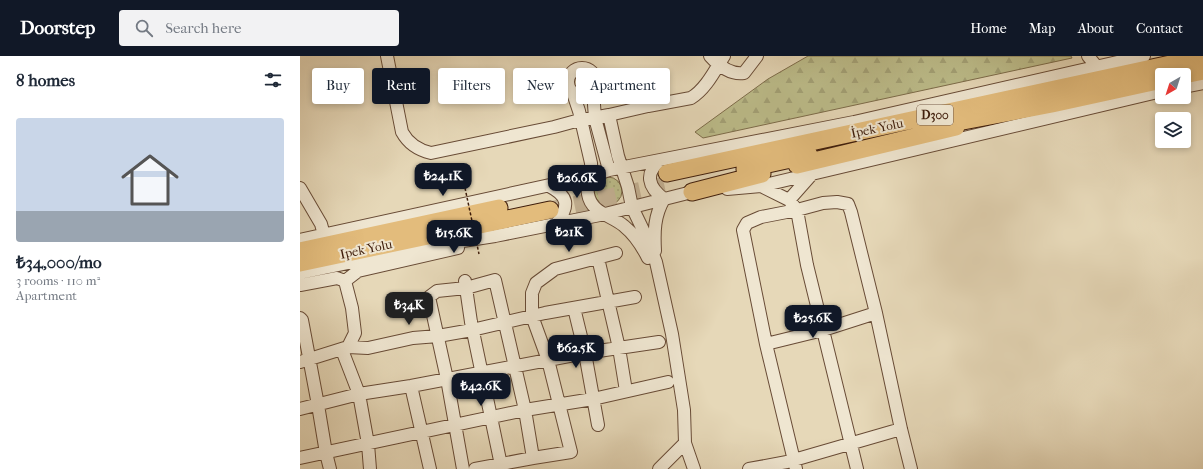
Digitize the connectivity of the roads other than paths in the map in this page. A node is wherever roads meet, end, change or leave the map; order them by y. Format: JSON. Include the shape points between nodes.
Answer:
{"nodes":[{"id":1,"x":387,"y":56,"type":"edge"},
{"id":2,"x":710,"y":56,"type":"edge"},
{"id":3,"x":757,"y":56,"type":"edge"},
{"id":4,"x":1088,"y":56,"type":"edge"},
{"id":5,"x":1144,"y":56,"type":"edge"},
{"id":6,"x":1203,"y":57,"type":"edge"},
{"id":7,"x":721,"y":61,"type":"edge"},
{"id":8,"x":1097,"y":67,"type":"junction"},
{"id":9,"x":576,"y":68,"type":"edge"},
{"id":10,"x":576,"y":68,"type":"edge"},
{"id":11,"x":586,"y":68,"type":"edge"},
{"id":12,"x":1203,"y":71,"type":"edge"},
{"id":13,"x":1191,"y":74,"type":"edge"},
{"id":14,"x":1155,"y":82,"type":"edge"},
{"id":15,"x":1203,"y":83,"type":"edge"},
{"id":16,"x":1191,"y":86,"type":"edge"},
{"id":17,"x":573,"y":93,"type":"junction"},
{"id":18,"x":1155,"y":93,"type":"edge"},
{"id":19,"x":576,"y":94,"type":"edge"},
{"id":20,"x":594,"y":104,"type":"edge"},
{"id":21,"x":1052,"y":104,"type":"junction"},
{"id":22,"x":609,"y":115,"type":"junction"},
{"id":23,"x":595,"y":118,"type":"junction"},
{"id":24,"x":582,"y":121,"type":"junction"},
{"id":25,"x":622,"y":168,"type":"junction"},
{"id":26,"x":609,"y":170,"type":"junction"},
{"id":27,"x":812,"y":174,"type":"junction"},
{"id":28,"x":591,"y":176,"type":"junction"},
{"id":29,"x":666,"y":179,"type":"junction"},
{"id":30,"x":761,"y":186,"type":"junction"},
{"id":31,"x":300,"y":188,"type":"edge"},
{"id":32,"x":692,"y":192,"type":"junction"},
{"id":33,"x":789,"y":200,"type":"junction"},
{"id":34,"x":551,"y":204,"type":"junction"},
{"id":35,"x":632,"y":207,"type":"junction"},
{"id":36,"x":797,"y":210,"type":"junction"},
{"id":37,"x":605,"y":214,"type":"junction"},
{"id":38,"x":324,"y":235,"type":"junction"},
{"id":39,"x":495,"y":236,"type":"junction"},
{"id":40,"x":300,"y":240,"type":"edge"},
{"id":41,"x":300,"y":251,"type":"edge"},
{"id":42,"x":616,"y":253,"type":"dead end"},
{"id":43,"x":598,"y":258,"type":"junction"},
{"id":44,"x":656,"y":262,"type":"junction"},
{"id":45,"x":300,"y":263,"type":"edge"},
{"id":46,"x":300,"y":273,"type":"edge"},
{"id":47,"x":659,"y":278,"type":"junction"},
{"id":48,"x":345,"y":281,"type":"junction"},
{"id":49,"x":465,"y":284,"type":"junction"},
{"id":50,"x":300,"y":285,"type":"edge"},
{"id":51,"x":635,"y":297,"type":"dead end"},
{"id":52,"x":609,"y":302,"type":"junction"},
{"id":53,"x":574,"y":308,"type":"junction"},
{"id":54,"x":876,"y":313,"type":"junction"},
{"id":55,"x":532,"y":316,"type":"junction"},
{"id":56,"x":300,"y":318,"type":"edge"},
{"id":57,"x":504,"y":324,"type":"junction"},
{"id":58,"x":472,"y":330,"type":"junction"},
{"id":59,"x":823,"y":330,"type":"junction"},
{"id":60,"x":438,"y":336,"type":"junction"},
{"id":61,"x":659,"y":342,"type":"dead end"},
{"id":62,"x":766,"y":344,"type":"junction"},
{"id":63,"x":619,"y":348,"type":"junction"},
{"id":64,"x":345,"y":349,"type":"junction"},
{"id":65,"x":585,"y":353,"type":"junction"},
{"id":66,"x":548,"y":360,"type":"junction"},
{"id":67,"x":305,"y":361,"type":"edge"},
{"id":68,"x":516,"y":366,"type":"junction"},
{"id":69,"x":481,"y":373,"type":"junction"},
{"id":70,"x":447,"y":379,"type":"junction"},
{"id":71,"x":668,"y":382,"type":"dead end"},
{"id":72,"x":411,"y":386,"type":"junction"},
{"id":73,"x":626,"y":391,"type":"junction"},
{"id":74,"x":359,"y":394,"type":"junction"},
{"id":75,"x":593,"y":399,"type":"junction"},
{"id":76,"x":559,"y":404,"type":"junction"},
{"id":77,"x":318,"y":405,"type":"junction"},
{"id":78,"x":300,"y":409,"type":"edge"},
{"id":79,"x":525,"y":410,"type":"junction"},
{"id":80,"x":490,"y":418,"type":"junction"},
{"id":81,"x":456,"y":424,"type":"junction"},
{"id":82,"x":598,"y":425,"type":"dead end"},
{"id":83,"x":901,"y":429,"type":"junction"},
{"id":84,"x":422,"y":431,"type":"junction"},
{"id":85,"x":685,"y":443,"type":"junction"},
{"id":86,"x":368,"y":444,"type":"junction"},
{"id":87,"x":851,"y":444,"type":"junction"},
{"id":88,"x":326,"y":453,"type":"junction"},
{"id":89,"x":300,"y":458,"type":"edge"},
{"id":90,"x":533,"y":458,"type":"junction"},
{"id":91,"x":500,"y":465,"type":"junction"},
{"id":92,"x":795,"y":465,"type":"edge"},
{"id":93,"x":661,"y":466,"type":"edge"},
{"id":94,"x":330,"y":469,"type":"edge"},
{"id":95,"x":370,"y":469,"type":"edge"},
{"id":96,"x":430,"y":469,"type":"edge"},
{"id":97,"x":463,"y":469,"type":"edge"},
{"id":98,"x":475,"y":469,"type":"edge"},
{"id":99,"x":647,"y":469,"type":"edge"},
{"id":100,"x":694,"y":469,"type":"edge"},
{"id":101,"x":750,"y":469,"type":"edge"},
{"id":102,"x":857,"y":469,"type":"edge"},
{"id":103,"x":911,"y":469,"type":"edge"}],
"edges":[{"from":1,"to":24,"type":"street","via":[[402,132],[409,141],[425,152],[442,151]]},
{"from":2,"to":7,"type":"street"},
{"from":3,"to":7,"type":"street","via":[[744,72],[736,74]]},
{"from":4,"to":8,"type":"street"},
{"from":5,"to":8,"type":"street"},
{"from":6,"to":29,"type":"highway","name":"İpek Yolu","number":"D300"},
{"from":7,"to":22,"type":"street","via":[[705,86],[691,98]]},
{"from":8,"to":29,"type":"street","via":[[854,122]]},
{"from":9,"to":11,"type":"street"},
{"from":10,"to":17,"type":"street","via":[[569,75],[568,85]]},
{"from":12,"to":13,"type":"highway"},
{"from":14,"to":21,"type":"highway","name":"İpek Yolu","number":"D300"},
{"from":15,"to":16,"type":"street"},
{"from":17,"to":19,"type":"street"},
{"from":17,"to":24,"type":"street"},
{"from":18,"to":27,"type":"street"},
{"from":20,"to":23,"type":"street"},
{"from":21,"to":29,"type":"highway","name":"İpek Yolu","number":"D300"},
{"from":21,"to":32,"type":"highway"},
{"from":22,"to":23,"type":"street"},
{"from":22,"to":25,"type":"street"},
{"from":23,"to":24,"type":"street"},
{"from":23,"to":26,"type":"street"},
{"from":24,"to":28,"type":"street","via":[[592,163]]},
{"from":25,"to":26,"type":"street"},
{"from":25,"to":29,"type":"street"},
{"from":25,"to":35,"type":"street"},
{"from":26,"to":28,"type":"street"},
{"from":27,"to":30,"type":"street"},
{"from":27,"to":33,"type":"street"},
{"from":28,"to":34,"type":"street"},
{"from":28,"to":37,"type":"street","via":[[588,187],[590,203],[598,212]]},
{"from":29,"to":32,"type":"street"},
{"from":29,"to":35,"type":"street"},
{"from":29,"to":44,"type":"street","via":[[655,224]]},
{"from":30,"to":32,"type":"street"},
{"from":30,"to":33,"type":"street"},
{"from":31,"to":38,"type":"street","via":[[321,224]]},
{"from":33,"to":36,"type":"street"},
{"from":34,"to":37,"type":"street"},
{"from":34,"to":38,"type":"street"},
{"from":34,"to":39,"type":"street"},
{"from":34,"to":41,"type":"highway","name":"Ipek Yolu"},
{"from":34,"to":45,"type":"highway","name":"Ipek Yolu"},
{"from":35,"to":37,"type":"street"},
{"from":35,"to":44,"type":"street"},
{"from":36,"to":54,"type":"street","via":[[824,203],[848,204]]},
{"from":36,"to":59,"type":"street"},
{"from":36,"to":62,"type":"street","via":[[761,217],[747,223],[743,230]]},
{"from":37,"to":47,"type":"street","via":[[631,233]]},
{"from":38,"to":40,"type":"street"},
{"from":39,"to":46,"type":"street","via":[[430,246]]},
{"from":39,"to":48,"type":"street","via":[[448,251],[358,271]]},
{"from":42,"to":43,"type":"street"},
{"from":43,"to":52,"type":"street"},
{"from":43,"to":55,"type":"street","via":[[555,269],[536,283],[532,293]]},
{"from":44,"to":47,"type":"street"},
{"from":47,"to":85,"type":"street","via":[[672,334],[684,410]]},
{"from":48,"to":50,"type":"street","via":[[337,278]]},
{"from":48,"to":64,"type":"street","via":[[355,333]]},
{"from":49,"to":57,"type":"street","via":[[495,280]]},
{"from":49,"to":58,"type":"street"},
{"from":49,"to":60,"type":"street","via":[[437,291],[429,297]]},
{"from":51,"to":52,"type":"street"},
{"from":52,"to":53,"type":"street"},
{"from":52,"to":63,"type":"street"},
{"from":53,"to":55,"type":"street"},
{"from":53,"to":65,"type":"street"},
{"from":54,"to":59,"type":"street"},
{"from":54,"to":83,"type":"street"},
{"from":55,"to":57,"type":"street"},
{"from":55,"to":66,"type":"street"},
{"from":56,"to":67,"type":"street"},
{"from":57,"to":58,"type":"street"},
{"from":57,"to":68,"type":"street"},
{"from":58,"to":60,"type":"street"},
{"from":58,"to":69,"type":"street"},
{"from":59,"to":62,"type":"street"},
{"from":59,"to":87,"type":"street"},
{"from":60,"to":64,"type":"street","via":[[413,338],[368,348]]},
{"from":60,"to":70,"type":"street"},
{"from":61,"to":63,"type":"street"},
{"from":62,"to":92,"type":"street"},
{"from":63,"to":65,"type":"street"},
{"from":63,"to":73,"type":"street"},
{"from":64,"to":67,"type":"street"},
{"from":64,"to":74,"type":"street"},
{"from":65,"to":66,"type":"street"},
{"from":65,"to":75,"type":"street"},
{"from":66,"to":68,"type":"street"},
{"from":66,"to":76,"type":"street"},
{"from":67,"to":77,"type":"street"},
{"from":68,"to":69,"type":"street"},
{"from":68,"to":79,"type":"street"},
{"from":69,"to":70,"type":"street"},
{"from":69,"to":80,"type":"street"},
{"from":70,"to":72,"type":"street"},
{"from":70,"to":81,"type":"street"},
{"from":71,"to":73,"type":"street"},
{"from":72,"to":74,"type":"street"},
{"from":72,"to":84,"type":"street"},
{"from":73,"to":75,"type":"street"},
{"from":74,"to":77,"type":"street"},
{"from":74,"to":86,"type":"street"},
{"from":75,"to":76,"type":"street"},
{"from":75,"to":82,"type":"street"},
{"from":76,"to":79,"type":"street"},
{"from":76,"to":90,"type":"street","via":[[571,452]]},
{"from":77,"to":78,"type":"street"},
{"from":77,"to":88,"type":"street"},
{"from":79,"to":80,"type":"street"},
{"from":79,"to":90,"type":"street"},
{"from":80,"to":81,"type":"street"},
{"from":80,"to":91,"type":"street"},
{"from":81,"to":84,"type":"street"},
{"from":81,"to":97,"type":"street"},
{"from":83,"to":87,"type":"street"},
{"from":83,"to":103,"type":"street"},
{"from":84,"to":86,"type":"street"},
{"from":84,"to":96,"type":"street"},
{"from":85,"to":93,"type":"street"},
{"from":85,"to":100,"type":"street"},
{"from":86,"to":88,"type":"street"},
{"from":86,"to":95,"type":"street"},
{"from":87,"to":92,"type":"street"},
{"from":87,"to":102,"type":"street"},
{"from":88,"to":89,"type":"street"},
{"from":88,"to":94,"type":"street"},
{"from":90,"to":91,"type":"street"},
{"from":91,"to":98,"type":"street"},
{"from":92,"to":101,"type":"street"},
{"from":93,"to":99,"type":"street"}]}
